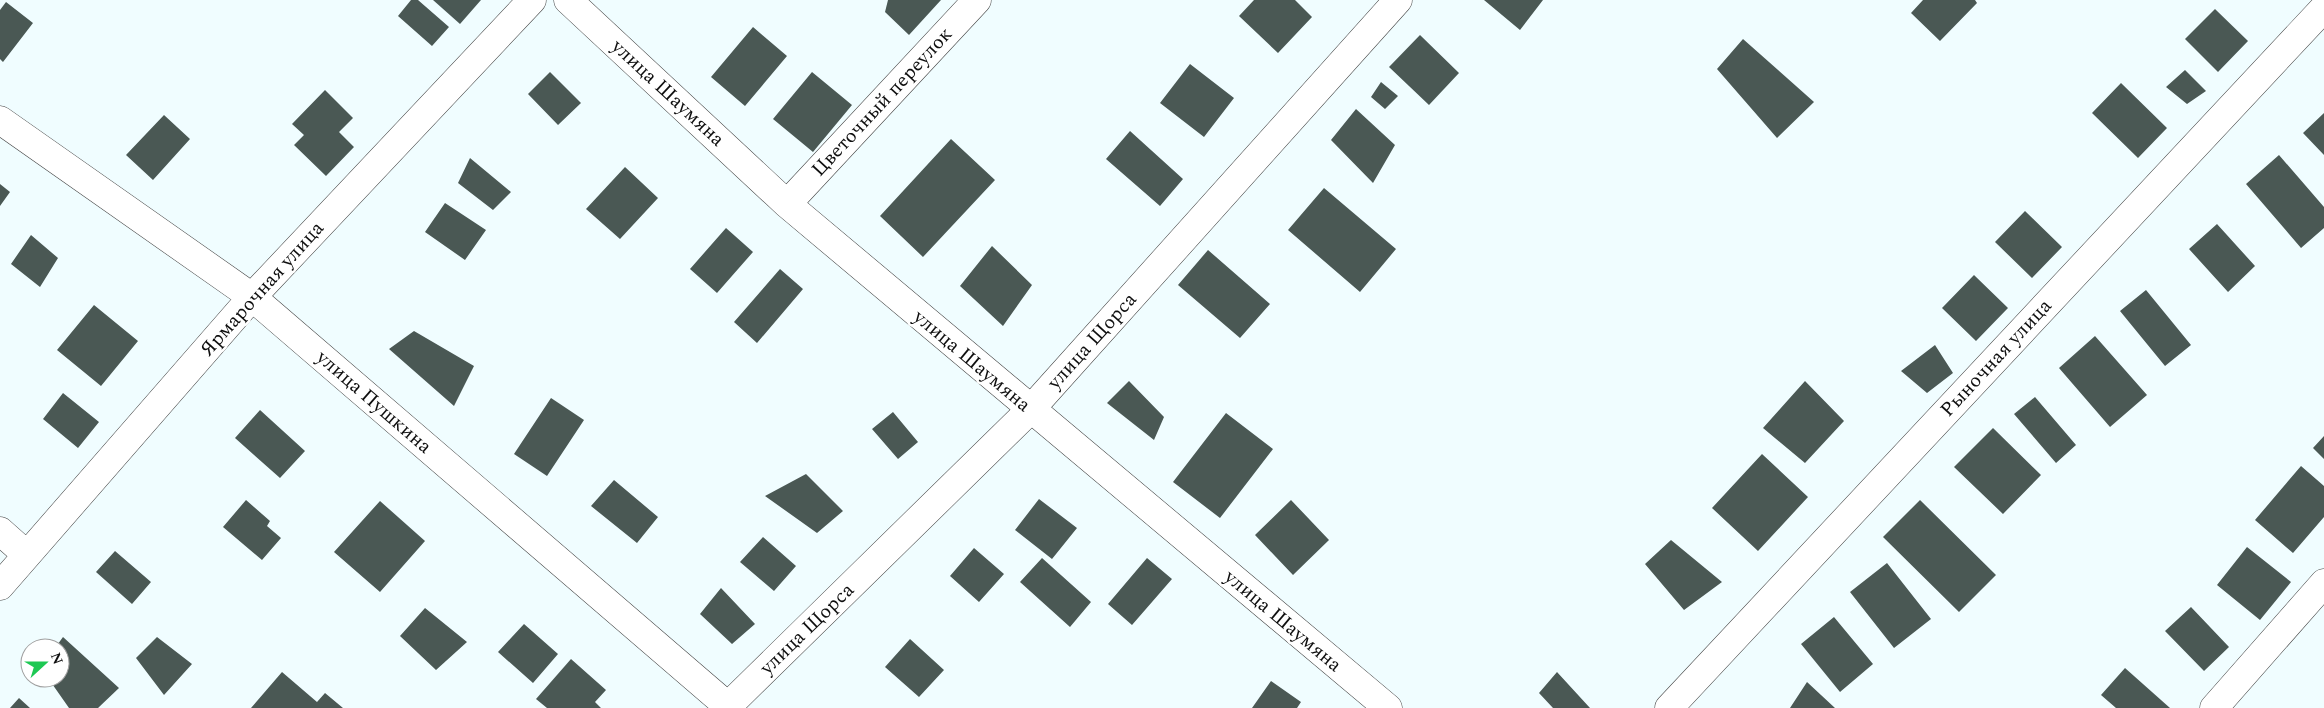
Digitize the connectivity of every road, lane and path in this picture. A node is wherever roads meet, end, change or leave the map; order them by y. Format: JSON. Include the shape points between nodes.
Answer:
{"nodes":[{"id":1,"x":532,"y":0,"type":"edge"},
{"id":2,"x":568,"y":0,"type":"edge"},
{"id":3,"x":977,"y":0,"type":"edge"},
{"id":4,"x":1398,"y":0,"type":"edge"},
{"id":5,"x":2324,"y":8,"type":"edge"},
{"id":6,"x":0,"y":120,"type":"edge"},
{"id":7,"x":787,"y":204,"type":"junction"},
{"id":8,"x":252,"y":297,"type":"junction"},
{"id":9,"x":1030,"y":410,"type":"junction"},
{"id":10,"x":0,"y":531,"type":"edge"},
{"id":11,"x":27,"y":555,"type":"junction"},
{"id":12,"x":2324,"y":584,"type":"edge"},
{"id":13,"x":0,"y":586,"type":"edge"},
{"id":14,"x":728,"y":707,"type":"edge"},
{"id":15,"x":1388,"y":708,"type":"edge"},
{"id":16,"x":1669,"y":708,"type":"edge"},
{"id":17,"x":2214,"y":708,"type":"edge"}],
"edges":[{"from":1,"to":8,"type":"street","name":"Ярмарочная улица"},
{"from":2,"to":7,"type":"street","name":"улица Шаумяна"},
{"from":3,"to":7,"type":"street","name":"Цветочный переулок"},
{"from":4,"to":9,"type":"street","name":"улица Щорса"},
{"from":5,"to":16,"type":"street","name":"Рыночная улица"},
{"from":6,"to":8,"type":"street","name":"улица Пушкина"},
{"from":7,"to":9,"type":"street","name":"улица Шаумяна"},
{"from":8,"to":11,"type":"street","name":"Ярмарочная улица"},
{"from":8,"to":14,"type":"street","name":"улица Пушкина"},
{"from":9,"to":14,"type":"street","name":"улица Щорса"},
{"from":9,"to":15,"type":"street","name":"улица Шаумяна"},
{"from":10,"to":11,"type":"street"},
{"from":11,"to":13,"type":"street","name":"Ярмарочная улица"},
{"from":12,"to":17,"type":"street"}]}
